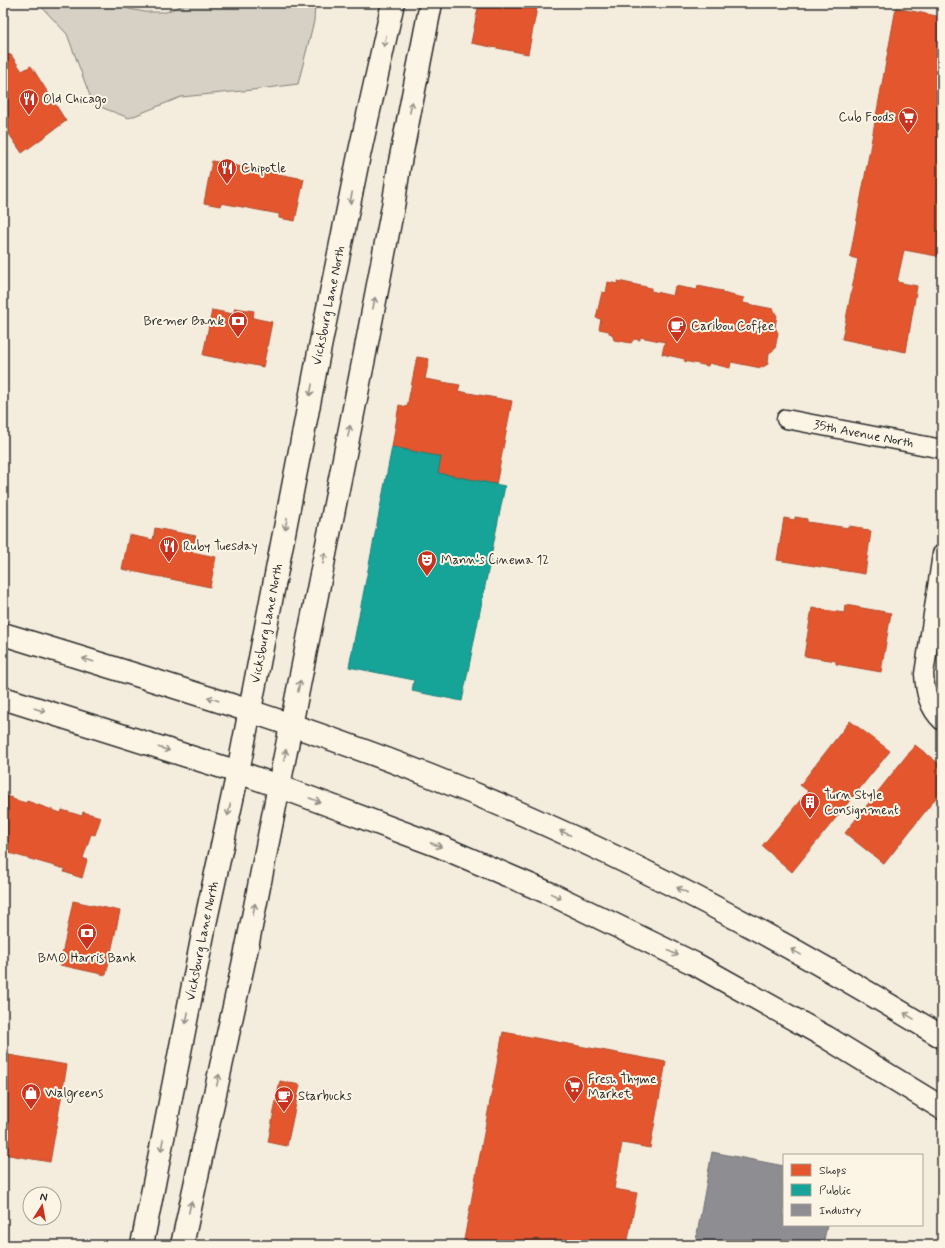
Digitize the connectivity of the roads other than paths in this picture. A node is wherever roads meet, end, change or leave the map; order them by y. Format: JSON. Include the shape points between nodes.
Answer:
{"nodes":[{"id":1,"x":393,"y":3,"type":"edge"},
{"id":2,"x":431,"y":3,"type":"edge"},
{"id":3,"x":786,"y":419,"type":"dead end"},
{"id":4,"x":942,"y":449,"type":"edge"},
{"id":5,"x":942,"y":554,"type":"edge"},
{"id":6,"x":3,"y":634,"type":"edge"},
{"id":7,"x":3,"y":698,"type":"edge"},
{"id":8,"x":250,"y":711,"type":"junction"},
{"id":9,"x":942,"y":721,"type":"edge"},
{"id":10,"x":291,"y":724,"type":"junction"},
{"id":11,"x":238,"y":772,"type":"junction"},
{"id":12,"x":278,"y":786,"type":"junction"},
{"id":13,"x":942,"y":1037,"type":"edge"},
{"id":14,"x":942,"y":1108,"type":"edge"},
{"id":15,"x":142,"y":1245,"type":"edge"},
{"id":16,"x":182,"y":1245,"type":"edge"}],
"edges":[{"from":1,"to":8,"type":"main road","name":"Vicksburg Lane North","one_way":true,"via":[[319,352]]},
{"from":10,"to":2,"type":"main road","one_way":true},
{"from":3,"to":4,"type":"street","name":"35th Avenue North"},
{"from":5,"to":9,"type":"street","via":[[924,674],[928,702]]},
{"from":8,"to":6,"type":"main road","one_way":true},
{"from":7,"to":11,"type":"main road","one_way":true},
{"from":8,"to":10,"type":"main road"},
{"from":8,"to":11,"type":"main road","name":"Vicksburg Lane North"},
{"from":12,"to":10,"type":"main road","one_way":true},
{"from":13,"to":10,"type":"main road","one_way":true,"via":[[725,912],[581,840],[430,775]]},
{"from":11,"to":12,"type":"main road"},
{"from":11,"to":15,"type":"main road","name":"Vicksburg Lane North","one_way":true,"via":[[205,924]]},
{"from":12,"to":14,"type":"main road","one_way":true,"via":[[439,846],[558,897],[695,964],[826,1036]]},
{"from":16,"to":12,"type":"main road","one_way":true,"via":[[245,954]]}]}
